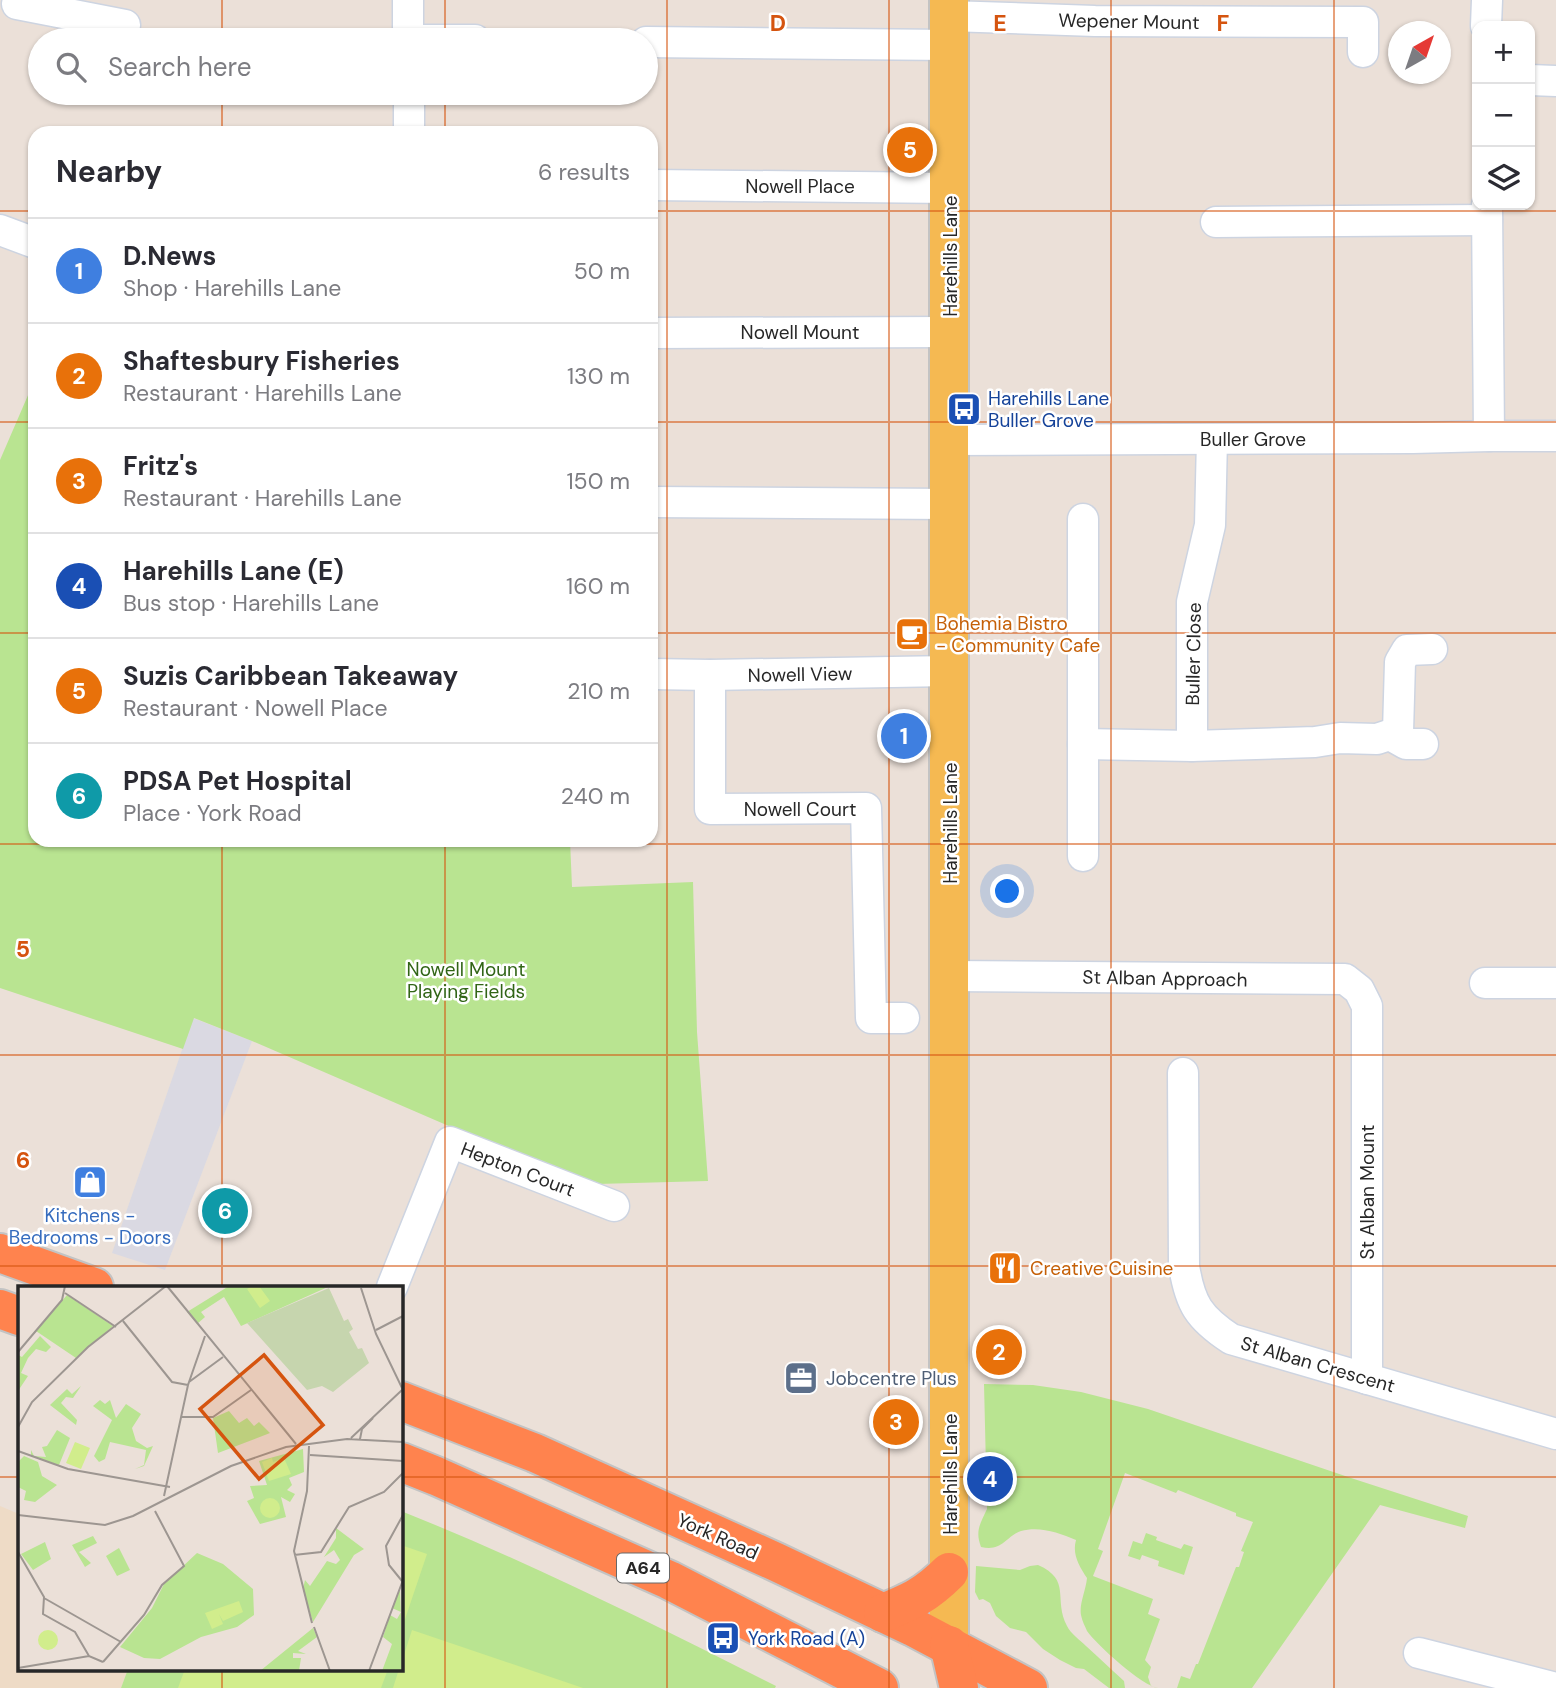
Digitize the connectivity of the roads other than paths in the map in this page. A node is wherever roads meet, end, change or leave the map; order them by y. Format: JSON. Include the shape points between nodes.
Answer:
{"nodes":[{"id":1,"x":408,"y":0,"type":"edge"},
{"id":2,"x":1487,"y":0,"type":"edge"},
{"id":3,"x":12,"y":10,"type":"edge"},
{"id":4,"x":949,"y":20,"type":"edge"},
{"id":5,"x":1486,"y":21,"type":"edge"},
{"id":6,"x":125,"y":25,"type":"dead end"},
{"id":7,"x":408,"y":28,"type":"edge"},
{"id":8,"x":658,"y":41,"type":"edge"},
{"id":9,"x":1363,"y":52,"type":"dead end"},
{"id":10,"x":1535,"y":80,"type":"edge"},
{"id":11,"x":1556,"y":80,"type":"edge"},
{"id":12,"x":409,"y":105,"type":"edge"},
{"id":13,"x":409,"y":126,"type":"edge"},
{"id":14,"x":658,"y":185,"type":"edge"},
{"id":15,"x":950,"y":188,"type":"junction"},
{"id":16,"x":1487,"y":212,"type":"edge"},
{"id":17,"x":1216,"y":222,"type":"dead end"},
{"id":18,"x":0,"y":230,"type":"edge"},
{"id":19,"x":28,"y":240,"type":"edge"},
{"id":20,"x":658,"y":332,"type":"edge"},
{"id":21,"x":949,"y":332,"type":"junction"},
{"id":22,"x":1489,"y":436,"type":"junction"},
{"id":23,"x":1556,"y":436,"type":"edge"},
{"id":24,"x":1212,"y":439,"type":"junction"},
{"id":25,"x":949,"y":440,"type":"junction"},
{"id":26,"x":658,"y":502,"type":"edge"},
{"id":27,"x":950,"y":503,"type":"junction"},
{"id":28,"x":1083,"y":519,"type":"dead end"},
{"id":29,"x":1432,"y":649,"type":"dead end"},
{"id":30,"x":950,"y":671,"type":"junction"},
{"id":31,"x":658,"y":674,"type":"edge"},
{"id":32,"x":710,"y":676,"type":"junction"},
{"id":33,"x":1390,"y":734,"type":"junction"},
{"id":34,"x":1083,"y":744,"type":"junction"},
{"id":35,"x":1423,"y":744,"type":"dead end"},
{"id":36,"x":1192,"y":746,"type":"junction"},
{"id":37,"x":1083,"y":856,"type":"dead end"},
{"id":38,"x":950,"y":976,"type":"junction"},
{"id":39,"x":1485,"y":983,"type":"dead end"},
{"id":40,"x":1556,"y":983,"type":"edge"},
{"id":41,"x":1367,"y":1006,"type":"joint"},
{"id":42,"x":904,"y":1018,"type":"dead end"},
{"id":43,"x":1183,"y":1073,"type":"dead end"},
{"id":44,"x":614,"y":1206,"type":"dead end"},
{"id":45,"x":0,"y":1253,"type":"edge"},
{"id":46,"x":91,"y":1286,"type":"edge"},
{"id":47,"x":392,"y":1286,"type":"edge"},
{"id":48,"x":0,"y":1309,"type":"edge"},
{"id":49,"x":18,"y":1316,"type":"edge"},
{"id":50,"x":1367,"y":1379,"type":"junction"},
{"id":51,"x":402,"y":1401,"type":"edge"},
{"id":52,"x":1556,"y":1434,"type":"edge"},
{"id":53,"x":402,"y":1462,"type":"edge"},
{"id":54,"x":949,"y":1572,"type":"junction"},
{"id":55,"x":883,"y":1613,"type":"junction"},
{"id":56,"x":949,"y":1645,"type":"junction"},
{"id":57,"x":1419,"y":1653,"type":"dead end"},
{"id":58,"x":879,"y":1688,"type":"edge"},
{"id":59,"x":959,"y":1688,"type":"edge"},
{"id":60,"x":1028,"y":1688,"type":"edge"},
{"id":61,"x":1556,"y":1688,"type":"edge"}],
"edges":[{"from":1,"to":7,"type":"street"},
{"from":2,"to":5,"type":"street"},
{"from":3,"to":6,"type":"street"},
{"from":4,"to":8,"type":"street"},
{"from":4,"to":9,"type":"street","name":"Wepener Mount","via":[[1363,22]]},
{"from":4,"to":15,"type":"main road","name":"Harehills Lane"},
{"from":10,"to":11,"type":"street"},
{"from":12,"to":13,"type":"street"},
{"from":14,"to":15,"type":"street","name":"Nowell Place"},
{"from":15,"to":21,"type":"main road","name":"Harehills Lane"},
{"from":16,"to":17,"type":"street"},
{"from":16,"to":22,"type":"street"},
{"from":18,"to":19,"type":"street"},
{"from":20,"to":21,"type":"street","name":"Nowell Mount"},
{"from":21,"to":25,"type":"main road","name":"Harehills Lane"},
{"from":22,"to":23,"type":"street","name":"Buller Grove"},
{"from":22,"to":24,"type":"street","name":"Buller Grove"},
{"from":24,"to":25,"type":"street","name":"Buller Grove"},
{"from":24,"to":36,"type":"street","name":"Buller Close","via":[[1210,525],[1192,602]]},
{"from":25,"to":27,"type":"main road","name":"Harehills Lane"},
{"from":26,"to":27,"type":"street"},
{"from":27,"to":30,"type":"main road","name":"Harehills Lane"},
{"from":28,"to":34,"type":"street"},
{"from":29,"to":33,"type":"street","via":[[1407,650],[1400,662],[1398,732]]},
{"from":30,"to":32,"type":"street","name":"Nowell View"},
{"from":30,"to":38,"type":"main road","name":"Harehills Lane"},
{"from":31,"to":32,"type":"street","name":"Nowell View"},
{"from":32,"to":42,"type":"street","name":"Nowell Court","via":[[710,809],[866,808],[872,1018]]},
{"from":33,"to":35,"type":"street","via":[[1406,744]]},
{"from":33,"to":36,"type":"street","via":[[1377,739]]},
{"from":34,"to":36,"type":"street"},
{"from":34,"to":37,"type":"street"},
{"from":38,"to":41,"type":"street","name":"St Alban Approach","via":[[1345,979],[1359,990]]},
{"from":38,"to":54,"type":"main road","name":"Harehills Lane"},
{"from":39,"to":40,"type":"street"},
{"from":41,"to":50,"type":"street","name":"St Alban Mount"},
{"from":43,"to":50,"type":"street","name":"St Alban Crescent","via":[[1184,1266],[1197,1309],[1231,1339]]},
{"from":44,"to":47,"type":"street","name":"Hepton Court","via":[[450,1142]]},
{"from":45,"to":46,"type":"highway"},
{"from":48,"to":49,"type":"highway"},
{"from":50,"to":52,"type":"street","name":"St Alban Crescent"},
{"from":51,"to":55,"type":"highway","name":"York Road","via":[[535,1453]]},
{"from":53,"to":58,"type":"highway","number":"A64","via":[[669,1580]]},
{"from":54,"to":55,"type":"highway","via":[[918,1598]]},
{"from":54,"to":56,"type":"main road","name":"Harehills Lane"},
{"from":55,"to":56,"type":"highway","name":"York Road"},
{"from":56,"to":59,"type":"highway"},
{"from":56,"to":60,"type":"highway","name":"York Road"},
{"from":57,"to":61,"type":"street"}]}
